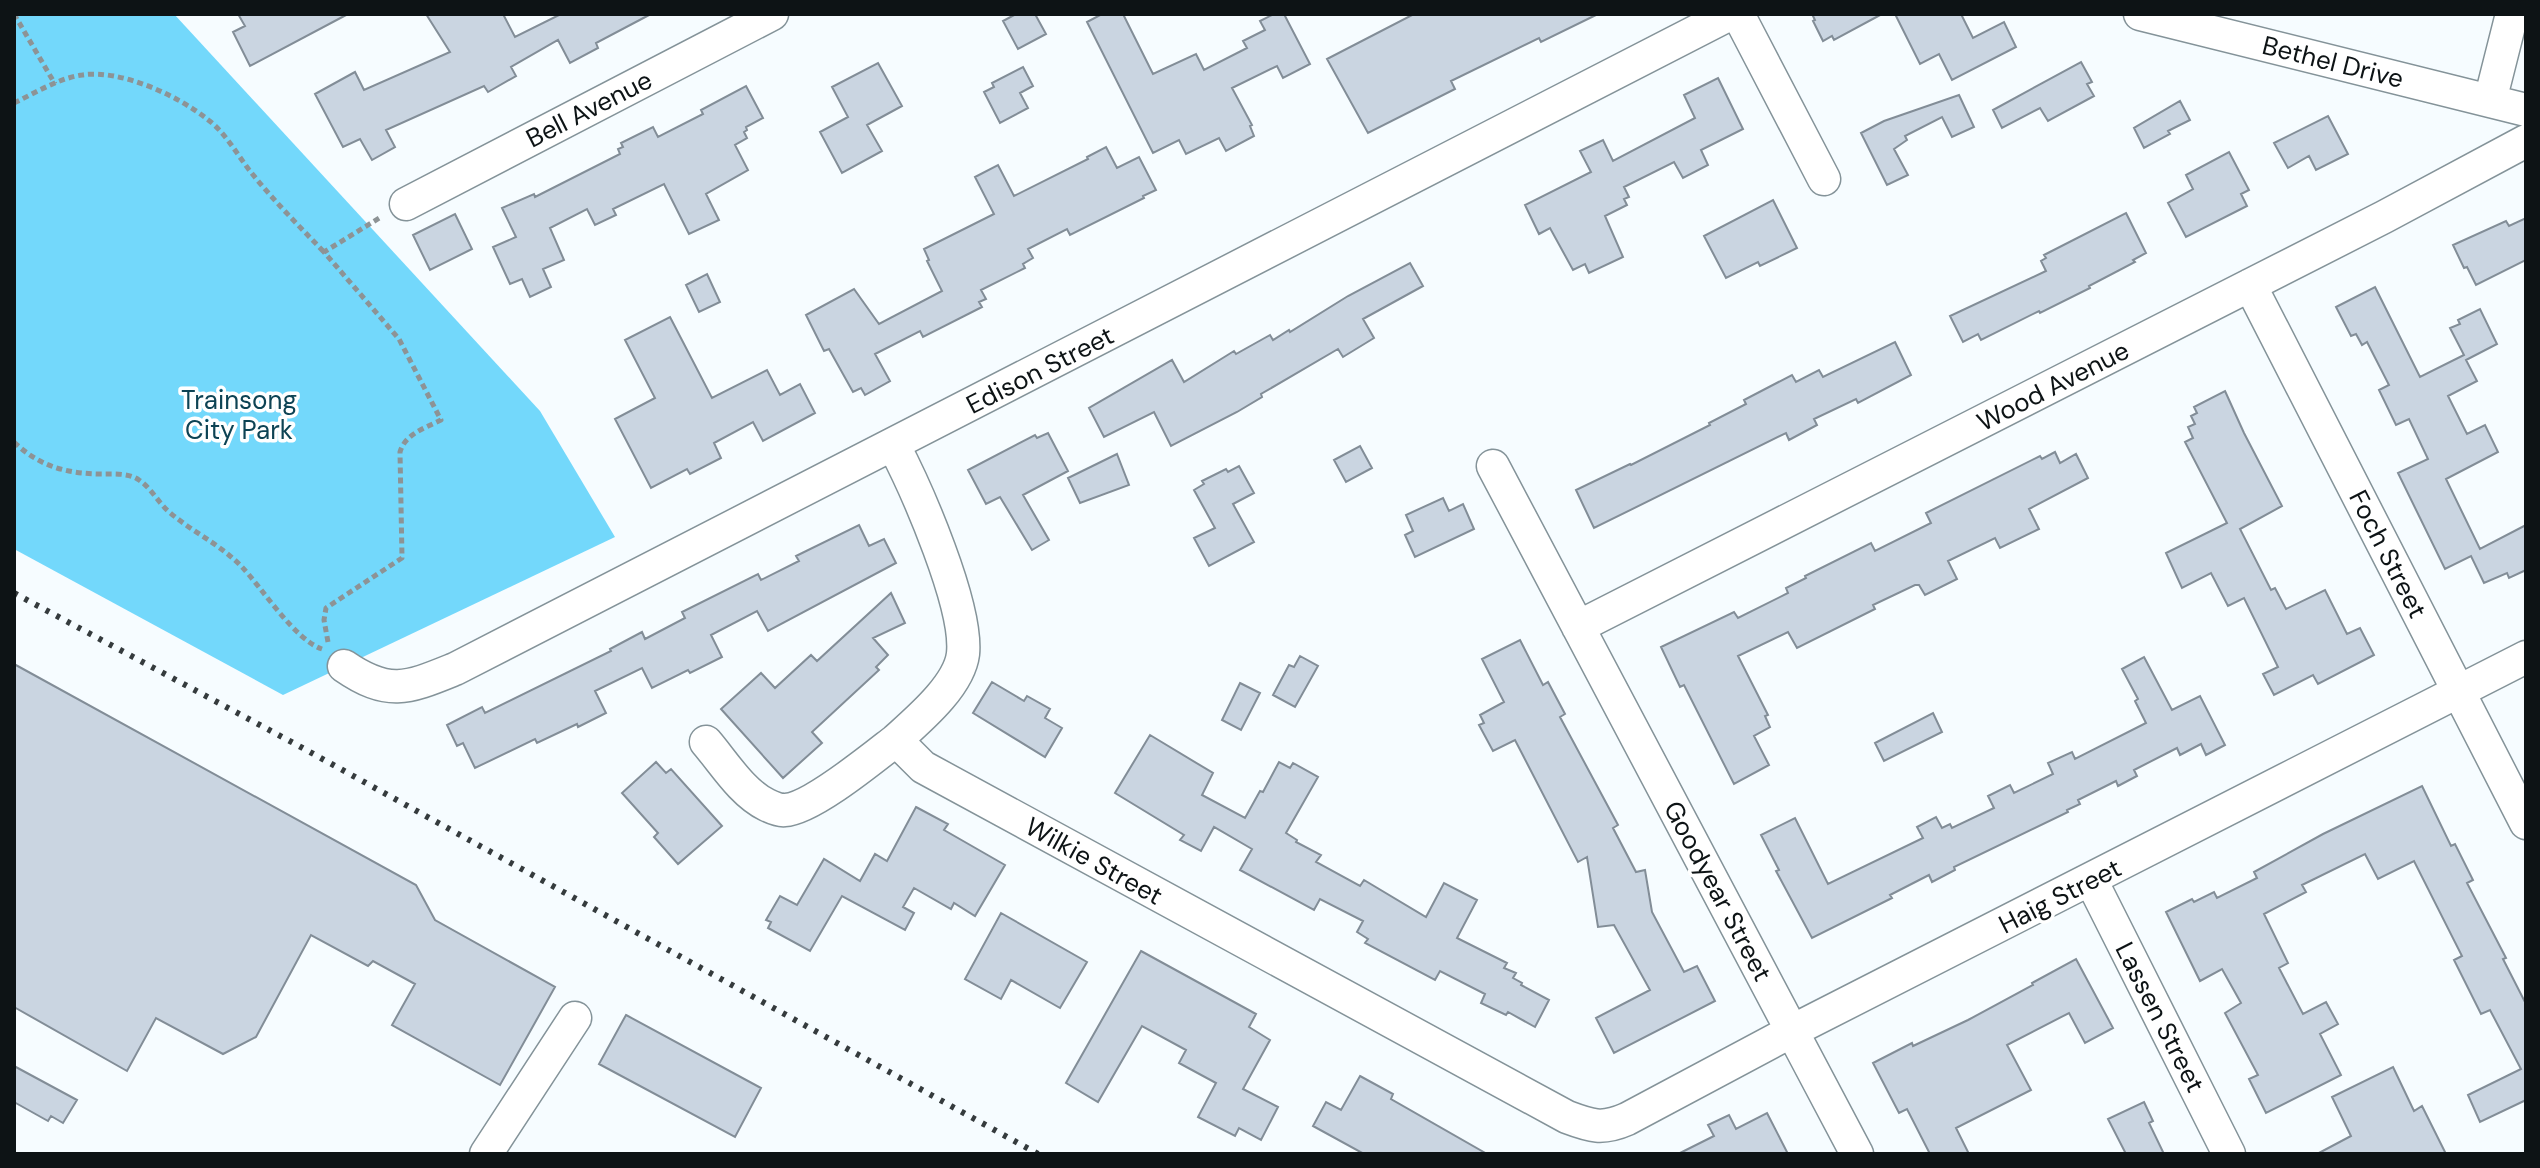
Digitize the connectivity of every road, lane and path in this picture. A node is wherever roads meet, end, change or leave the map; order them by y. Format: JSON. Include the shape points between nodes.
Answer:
{"nodes":[{"id":1,"x":14,"y":14,"type":"edge"},
{"id":2,"x":772,"y":14,"type":"edge"},
{"id":3,"x":1730,"y":14,"type":"edge"},
{"id":4,"x":1738,"y":14,"type":"edge"},
{"id":5,"x":2140,"y":14,"type":"edge"},
{"id":6,"x":2512,"y":14,"type":"edge"},
{"id":7,"x":55,"y":84,"type":"junction"},
{"id":8,"x":2490,"y":101,"type":"junction"},
{"id":9,"x":14,"y":103,"type":"edge"},
{"id":10,"x":2526,"y":110,"type":"edge"},
{"id":11,"x":2526,"y":141,"type":"edge"},
{"id":12,"x":1824,"y":179,"type":"dead end"},
{"id":13,"x":406,"y":204,"type":"joint"},
{"id":14,"x":324,"y":252,"type":"junction"},
{"id":15,"x":2250,"y":285,"type":"junction"},
{"id":16,"x":14,"y":442,"type":"edge"},
{"id":17,"x":894,"y":446,"type":"junction"},
{"id":18,"x":1493,"y":466,"type":"dead end"},
{"id":19,"x":1578,"y":627,"type":"junction"},
{"id":20,"x":2526,"y":657,"type":"edge"},
{"id":21,"x":344,"y":666,"type":"dead end"},
{"id":22,"x":2459,"y":692,"type":"junction"},
{"id":23,"x":896,"y":740,"type":"junction"},
{"id":24,"x":706,"y":742,"type":"dead end"},
{"id":25,"x":2526,"y":823,"type":"edge"},
{"id":26,"x":2091,"y":880,"type":"junction"},
{"id":27,"x":575,"y":1018,"type":"dead end"},
{"id":28,"x":1792,"y":1031,"type":"junction"},
{"id":29,"x":1593,"y":1127,"type":"joint"},
{"id":30,"x":486,"y":1154,"type":"edge"},
{"id":31,"x":1857,"y":1154,"type":"edge"},
{"id":32,"x":2229,"y":1154,"type":"edge"}],
"edges":[{"from":1,"to":7,"type":"path"},
{"from":2,"to":13,"type":"street","name":"Bell Avenue"},
{"from":3,"to":17,"type":"street","name":"Edison Street"},
{"from":4,"to":12,"type":"street"},
{"from":5,"to":8,"type":"street","name":"Bethel Drive"},
{"from":6,"to":8,"type":"street"},
{"from":7,"to":9,"type":"path"},
{"from":7,"to":14,"type":"path","via":[[80,75],[109,75],[185,104],[218,129]]},
{"from":8,"to":10,"type":"street","name":"Bethel Drive"},
{"from":11,"to":15,"type":"street","name":"Wood Avenue"},
{"from":13,"to":14,"type":"path"},
{"from":14,"to":16,"type":"path","via":[[399,339],[441,420],[402,445],[402,558],[326,608],[330,649],[314,646],[225,550],[170,513],[137,478],[51,468]]},
{"from":15,"to":19,"type":"street","name":"Wood Avenue"},
{"from":15,"to":22,"type":"street","name":"Foch Street"},
{"from":17,"to":21,"type":"street","name":"Edison Street","via":[[422,683],[380,686]]},
{"from":17,"to":23,"type":"street","via":[[947,574],[963,655],[941,695]]},
{"from":18,"to":19,"type":"street","name":"Goodyear Street"},
{"from":19,"to":28,"type":"street","name":"Goodyear Street"},
{"from":20,"to":22,"type":"street","name":"Haig Street"},
{"from":22,"to":25,"type":"street","name":"Foch Street"},
{"from":22,"to":26,"type":"street","name":"Haig Street"},
{"from":23,"to":24,"type":"street","via":[[846,778],[784,811],[748,791]]},
{"from":23,"to":29,"type":"street","name":"Wilkie Street","via":[[923,767]]},
{"from":26,"to":28,"type":"street","name":"Haig Street"},
{"from":26,"to":32,"type":"street","name":"Lassen Street"},
{"from":27,"to":30,"type":"street"},
{"from":28,"to":29,"type":"street","name":"Haig Street","via":[[1627,1119]]},
{"from":28,"to":31,"type":"street","name":"Goodyear Street"}]}
